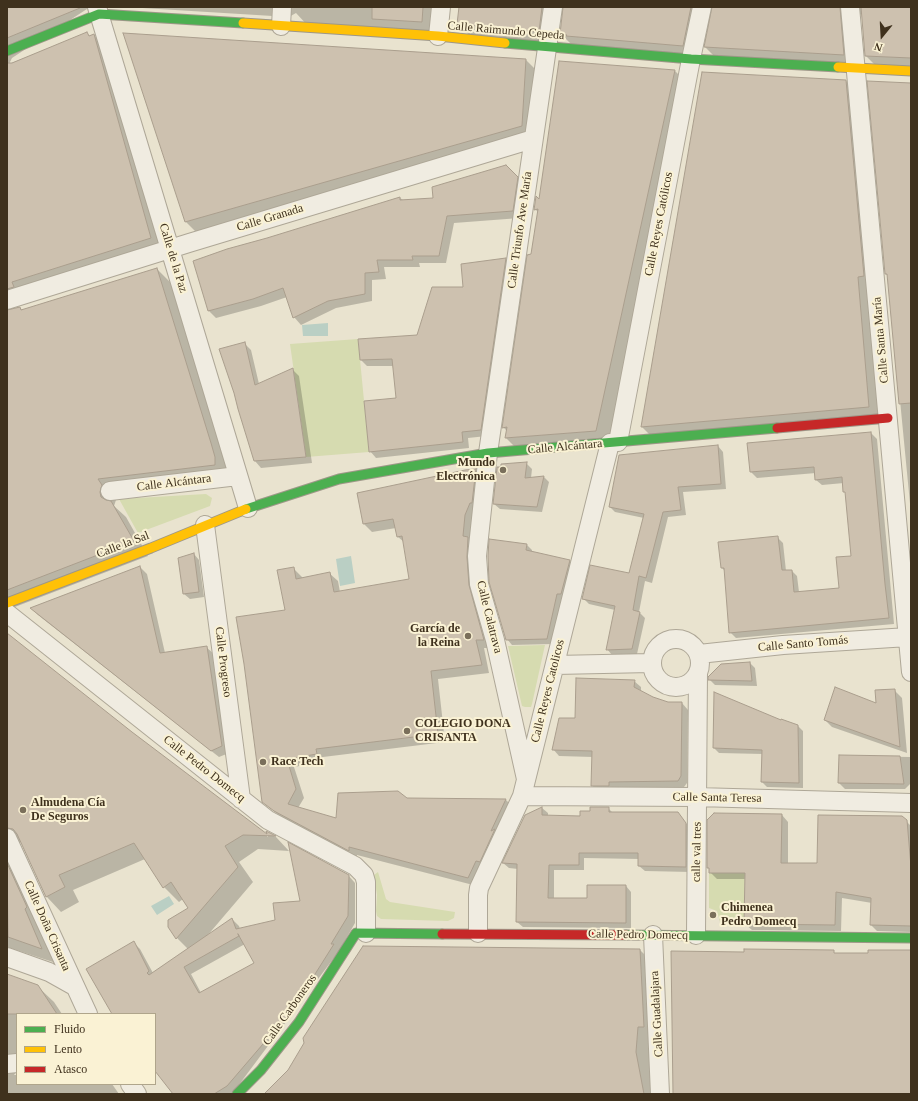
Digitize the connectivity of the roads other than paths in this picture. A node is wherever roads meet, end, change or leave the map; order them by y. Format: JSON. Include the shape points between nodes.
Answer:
{"nodes":[{"id":1,"x":282,"y":7,"type":"edge"},
{"id":2,"x":441,"y":7,"type":"edge"},
{"id":3,"x":553,"y":7,"type":"edge"},
{"id":4,"x":702,"y":7,"type":"edge"},
{"id":5,"x":850,"y":7,"type":"edge"},
{"id":6,"x":98,"y":10,"type":"edge"},
{"id":7,"x":281,"y":26,"type":"junction"},
{"id":8,"x":438,"y":36,"type":"junction"},
{"id":9,"x":547,"y":47,"type":"junction"},
{"id":10,"x":7,"y":51,"type":"edge"},
{"id":11,"x":691,"y":58,"type":"junction"},
{"id":12,"x":856,"y":68,"type":"junction"},
{"id":13,"x":911,"y":71,"type":"edge"},
{"id":14,"x":533,"y":139,"type":"junction"},
{"id":15,"x":170,"y":249,"type":"junction"},
{"id":16,"x":7,"y":300,"type":"edge"},
{"id":17,"x":888,"y":418,"type":"junction"},
{"id":18,"x":614,"y":443,"type":"junction"},
{"id":19,"x":488,"y":453,"type":"junction"},
{"id":20,"x":238,"y":476,"type":"junction"},
{"id":21,"x":110,"y":491,"type":"dead end"},
{"id":22,"x":248,"y":508,"type":"junction"},
{"id":23,"x":205,"y":525,"type":"junction"},
{"id":24,"x":7,"y":603,"type":"edge"},
{"id":25,"x":7,"y":613,"type":"edge"},
{"id":26,"x":908,"y":636,"type":"junction"},
{"id":27,"x":699,"y":654,"type":"junction"},
{"id":28,"x":651,"y":663,"type":"junction"},
{"id":29,"x":555,"y":665,"type":"junction"},
{"id":30,"x":698,"y":672,"type":"junction"},
{"id":31,"x":911,"y":672,"type":"edge"},
{"id":32,"x":524,"y":787,"type":"junction"},
{"id":33,"x":697,"y":797,"type":"junction"},
{"id":34,"x":241,"y":799,"type":"junction"},
{"id":35,"x":911,"y":803,"type":"edge"},
{"id":36,"x":7,"y":838,"type":"edge"},
{"id":37,"x":361,"y":933,"type":"junction"},
{"id":38,"x":478,"y":933,"type":"junction"},
{"id":39,"x":653,"y":935,"type":"junction"},
{"id":40,"x":696,"y":935,"type":"junction"},
{"id":41,"x":911,"y":938,"type":"edge"},
{"id":42,"x":7,"y":957,"type":"edge"},
{"id":43,"x":74,"y":986,"type":"junction"},
{"id":44,"x":88,"y":1013,"type":"edge"},
{"id":45,"x":131,"y":1085,"type":"edge"},
{"id":46,"x":137,"y":1094,"type":"edge"},
{"id":47,"x":237,"y":1094,"type":"edge"},
{"id":48,"x":660,"y":1094,"type":"edge"}],
"edges":[{"from":1,"to":7,"type":"street"},
{"from":2,"to":8,"type":"street"},
{"from":3,"to":9,"type":"street","name":"Calle Triunfo Ave María"},
{"from":4,"to":11,"type":"street","name":"Calle Reyes Católicos"},
{"from":5,"to":12,"type":"street","name":"Calle Santa María"},
{"from":6,"to":7,"type":"street","name":"Calle Raimundo Cepeda"},
{"from":6,"to":10,"type":"street"},
{"from":6,"to":15,"type":"street","name":"Calle de la Paz"},
{"from":7,"to":8,"type":"street","name":"Calle Raimundo Cepeda"},
{"from":8,"to":9,"type":"street","name":"Calle Raimundo Cepeda"},
{"from":9,"to":11,"type":"street","name":"Calle Raimundo Cepeda"},
{"from":9,"to":14,"type":"street","name":"Calle Triunfo Ave María"},
{"from":11,"to":12,"type":"street","name":"Calle Raimundo Cepeda"},
{"from":11,"to":18,"type":"street","name":"Calle Reyes Católicos"},
{"from":12,"to":13,"type":"street","name":"Calle Raimundo Cepeda"},
{"from":12,"to":17,"type":"street","name":"Calle Santa María"},
{"from":14,"to":15,"type":"street","name":"Calle Granada"},
{"from":14,"to":19,"type":"street","name":"Calle Triunfo Ave María"},
{"from":15,"to":16,"type":"street","name":"Calle Granada"},
{"from":15,"to":20,"type":"street","name":"Calle de la Paz"},
{"from":17,"to":18,"type":"street","name":"Calle Alcántara"},
{"from":17,"to":26,"type":"street","name":"Calle Santa María"},
{"from":18,"to":19,"type":"street","name":"Calle Alcántara"},
{"from":18,"to":29,"type":"street","name":"Calle Reyes Catolicos"},
{"from":19,"to":22,"type":"street","name":"Calle Alcántara","via":[[339,479]]},
{"from":19,"to":32,"type":"street","name":"Calle Calatrava","via":[[477,556],[479,584],[495,640]]},
{"from":20,"to":21,"type":"street","name":"Calle Alcántara"},
{"from":20,"to":22,"type":"street","name":"Calle de la Paz"},
{"from":22,"to":23,"type":"street","name":"Calle la Sal"},
{"from":23,"to":24,"type":"street","name":"Calle la Sal"},
{"from":23,"to":34,"type":"street","name":"Calle Progreso"},
{"from":25,"to":34,"type":"street","name":"Calle Pedro Domecq"},
{"from":26,"to":27,"type":"street","name":"Calle Santo Tomás"},
{"from":26,"to":31,"type":"street","name":"Calle Santa María"},
{"from":27,"to":28,"type":"street","via":[[689,642],[675,638],[661,643],[652,656]]},
{"from":27,"to":30,"type":"street","via":[[701,661]]},
{"from":28,"to":29,"type":"street"},
{"from":28,"to":30,"type":"street","via":[[656,677],[662,683],[677,688],[691,682]]},
{"from":29,"to":32,"type":"street","name":"Calle Reyes Catolicos"},
{"from":30,"to":33,"type":"street","name":"calle val tres"},
{"from":32,"to":33,"type":"street","name":"Calle Santa Teresa"},
{"from":32,"to":38,"type":"street","name":"Calle Reyes Catolicos","via":[[479,888]]},
{"from":33,"to":35,"type":"street","name":"Calle Santa Teresa"},
{"from":33,"to":40,"type":"street","name":"calle val tres"},
{"from":34,"to":37,"type":"street","name":"Calle Pedro Domecq","via":[[268,820],[355,866],[364,875],[366,882]]},
{"from":36,"to":43,"type":"street","name":"Calle Doña Crisanta"},
{"from":37,"to":38,"type":"street","name":"Calle Pedro Domecq"},
{"from":37,"to":47,"type":"street","name":"Calle Carboneros","via":[[299,1022],[261,1070]]},
{"from":38,"to":39,"type":"street","name":"Calle Pedro Domecq"},
{"from":39,"to":40,"type":"street","name":"Calle Pedro Domecq"},
{"from":39,"to":48,"type":"street","name":"Calle Guadalajara"},
{"from":40,"to":41,"type":"street","name":"Calle Pedro Domecq"},
{"from":42,"to":43,"type":"street","via":[[49,972]]},
{"from":43,"to":44,"type":"street","name":"Calle Doña Crisanta"},
{"from":45,"to":46,"type":"street"}]}
